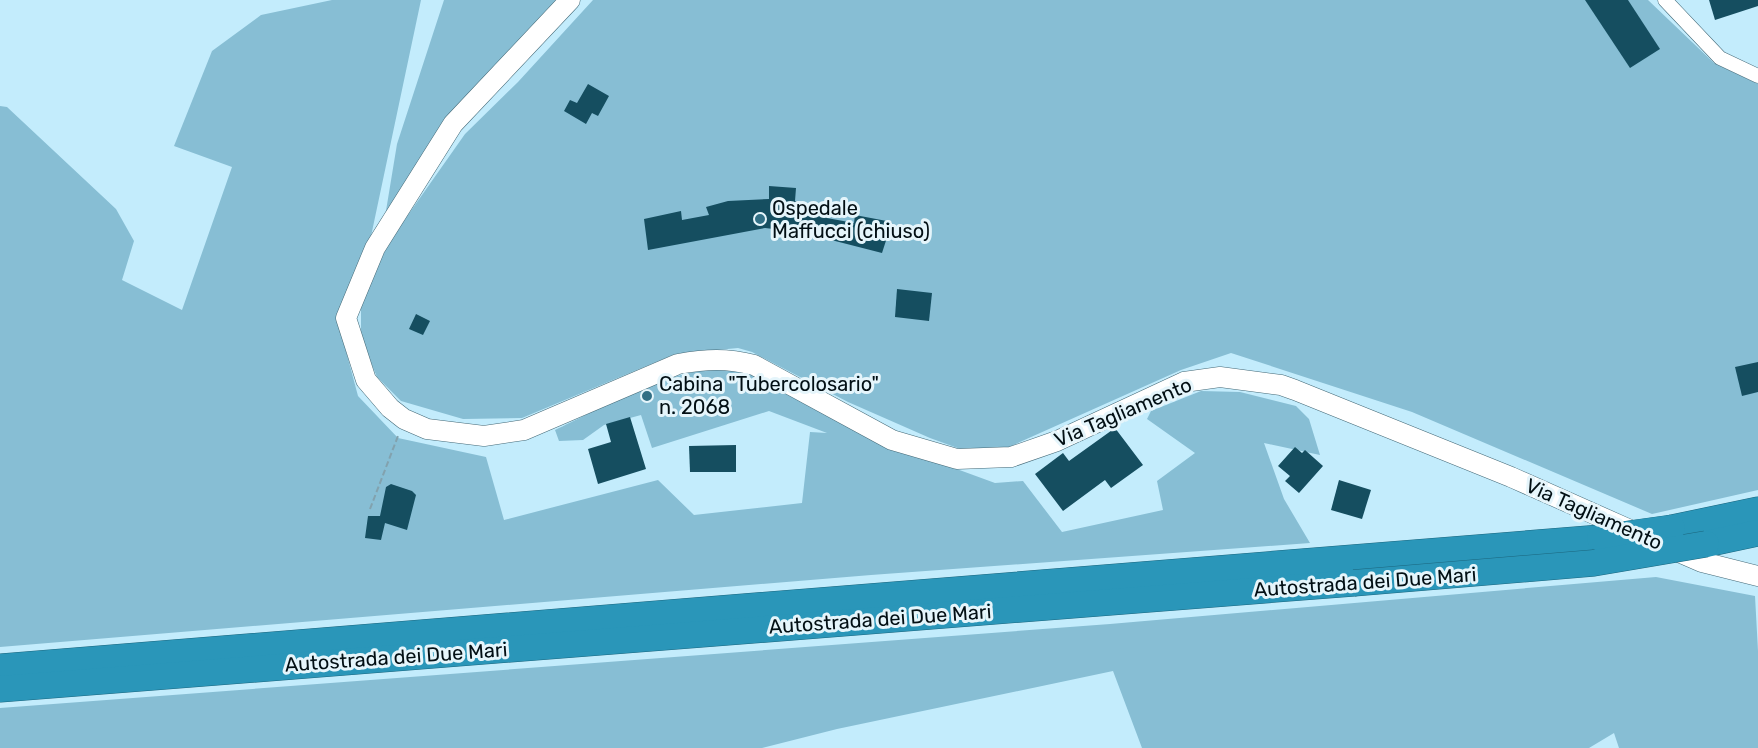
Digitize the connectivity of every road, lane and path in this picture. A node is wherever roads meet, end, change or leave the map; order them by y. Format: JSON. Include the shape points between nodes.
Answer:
{"nodes":[{"id":1,"x":570,"y":0,"type":"edge"},
{"id":2,"x":1665,"y":0,"type":"edge"},
{"id":3,"x":1758,"y":76,"type":"edge"},
{"id":4,"x":404,"y":419,"type":"junction"},
{"id":5,"x":370,"y":509,"type":"dead end"},
{"id":6,"x":1758,"y":510,"type":"edge"},
{"id":7,"x":1758,"y":533,"type":"edge"},
{"id":8,"x":1758,"y":576,"type":"edge"},
{"id":9,"x":0,"y":667,"type":"edge"},
{"id":10,"x":0,"y":689,"type":"edge"}],
"edges":[{"from":1,"to":4,"type":"main road","via":[[453,124],[375,248],[346,318],[366,380]]},
{"from":2,"to":3,"type":"street","via":[[1720,58]]},
{"from":4,"to":5,"type":"path"},
{"from":4,"to":8,"type":"main road","name":"Via Tagliamento","via":[[427,429],[484,436],[524,430],[678,364],[731,359],[754,365],[892,440],[957,459],[1011,457],[1057,441],[1184,382],[1220,376],[1281,385],[1511,477],[1702,562]]},
{"from":6,"to":9,"type":"highway","name":"Autostrada dei Due Mari","bridge":true,"via":[[1600,538]]},
{"from":7,"to":10,"type":"highway","name":"Autostrada dei Due Mari","bridge":true,"via":[[1594,563]]}]}
